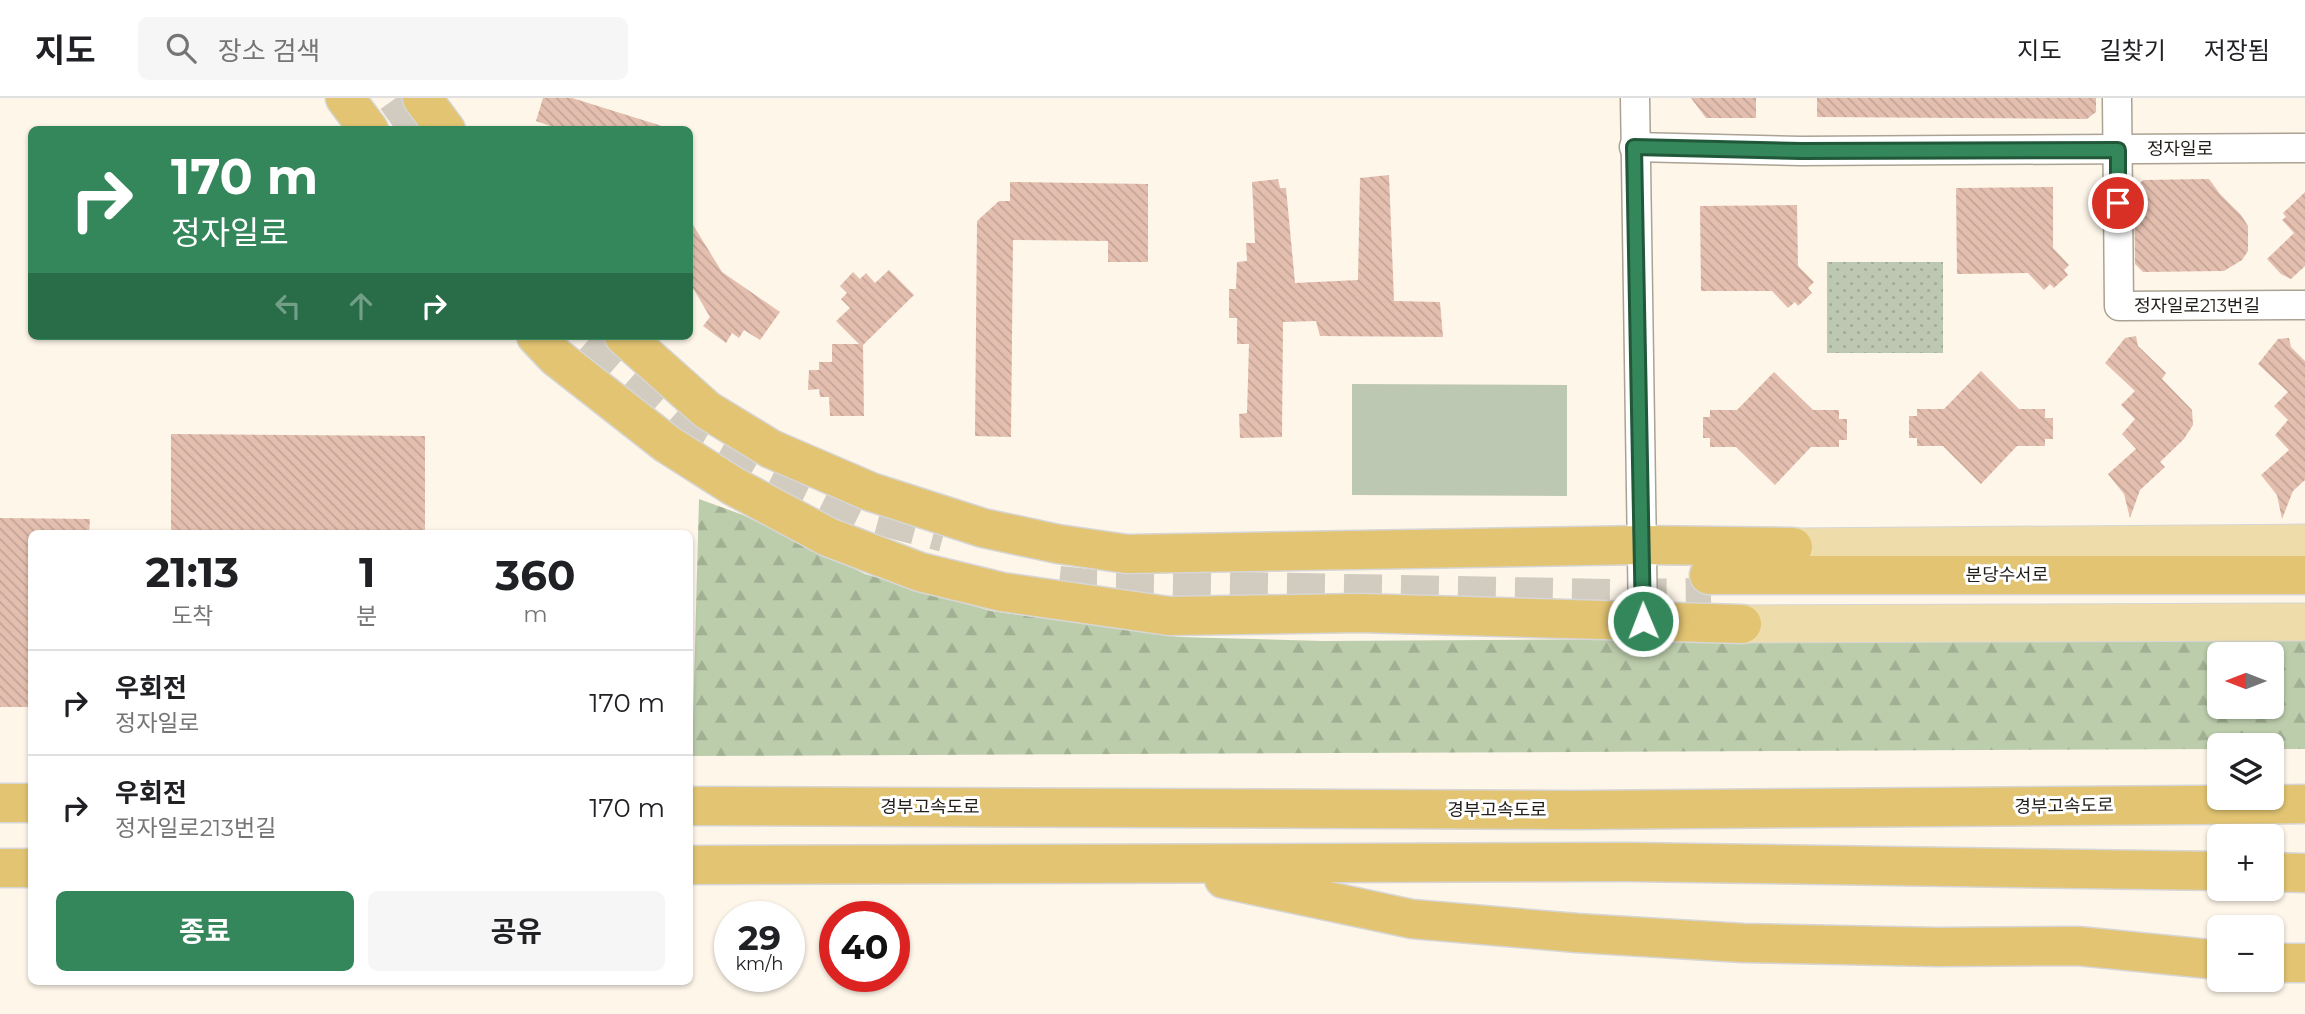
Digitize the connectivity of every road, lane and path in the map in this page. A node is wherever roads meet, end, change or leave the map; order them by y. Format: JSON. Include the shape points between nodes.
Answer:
{"nodes":[{"id":1,"x":345,"y":98,"type":"edge"},
{"id":2,"x":422,"y":98,"type":"edge"},
{"id":3,"x":1635,"y":98,"type":"edge"},
{"id":4,"x":2117,"y":98,"type":"edge"},
{"id":5,"x":366,"y":126,"type":"edge"},
{"id":6,"x":443,"y":126,"type":"edge"},
{"id":7,"x":1634,"y":147,"type":"junction"},
{"id":8,"x":2305,"y":148,"type":"edge"},
{"id":9,"x":2118,"y":150,"type":"junction"},
{"id":10,"x":2305,"y":305,"type":"edge"},
{"id":11,"x":541,"y":340,"type":"edge"},
{"id":12,"x":628,"y":340,"type":"edge"},
{"id":13,"x":2305,"y":543,"type":"edge"},
{"id":14,"x":1642,"y":545,"type":"junction"},
{"id":15,"x":1793,"y":547,"type":"joint"},
{"id":16,"x":2305,"y":575,"type":"edge"},
{"id":17,"x":2305,"y":600,"type":"edge"},
{"id":18,"x":1643,"y":621,"type":"junction"},
{"id":19,"x":2305,"y":622,"type":"edge"},
{"id":20,"x":1742,"y":624,"type":"joint"},
{"id":21,"x":0,"y":803,"type":"edge"},
{"id":22,"x":28,"y":803,"type":"edge"},
{"id":23,"x":2305,"y":804,"type":"edge"},
{"id":24,"x":693,"y":806,"type":"edge"},
{"id":25,"x":1150,"y":864,"type":"junction"},
{"id":26,"x":693,"y":865,"type":"edge"},
{"id":27,"x":0,"y":868,"type":"edge"},
{"id":28,"x":28,"y":868,"type":"edge"},
{"id":29,"x":2207,"y":871,"type":"edge"},
{"id":30,"x":2284,"y":872,"type":"edge"},
{"id":31,"x":2305,"y":873,"type":"edge"},
{"id":32,"x":2207,"y":959,"type":"edge"},
{"id":33,"x":2284,"y":963,"type":"edge"},
{"id":34,"x":2305,"y":963,"type":"edge"}],
"edges":[{"from":1,"to":5,"type":"highway"},
{"from":2,"to":6,"type":"highway"},
{"from":3,"to":7,"type":"street"},
{"from":4,"to":9,"type":"street"},
{"from":7,"to":9,"type":"street","name":"정자일로"},
{"from":7,"to":14,"type":"street"},
{"from":8,"to":9,"type":"street","name":"정자일로"},
{"from":9,"to":10,"type":"street","name":"정자일로213번길","via":[[2119,306]]},
{"from":11,"to":18,"type":"highway","via":[[667,444],[733,486],[828,537],[920,572],[1002,592],[1169,616],[1359,613]]},
{"from":12,"to":14,"type":"highway","via":[[707,410],[771,449],[871,492],[983,528],[1058,544],[1127,554]]},
{"from":13,"to":15,"type":"main road"},
{"from":14,"to":15,"type":"highway"},
{"from":14,"to":18,"type":"street"},
{"from":16,"to":17,"type":"highway","name":"분당수서로","via":[[1710,586]]},
{"from":18,"to":20,"type":"highway"},
{"from":19,"to":20,"type":"main road"},
{"from":21,"to":22,"type":"highway"},
{"from":23,"to":24,"type":"highway","name":"경부고속도로","via":[[1577,810]]},
{"from":25,"to":26,"type":"highway"},
{"from":25,"to":29,"type":"highway","via":[[1629,862]]},
{"from":25,"to":32,"type":"highway","via":[[1412,919],[1730,942],[2078,946]]},
{"from":27,"to":28,"type":"highway"},
{"from":30,"to":31,"type":"highway"},
{"from":33,"to":34,"type":"highway"}]}
